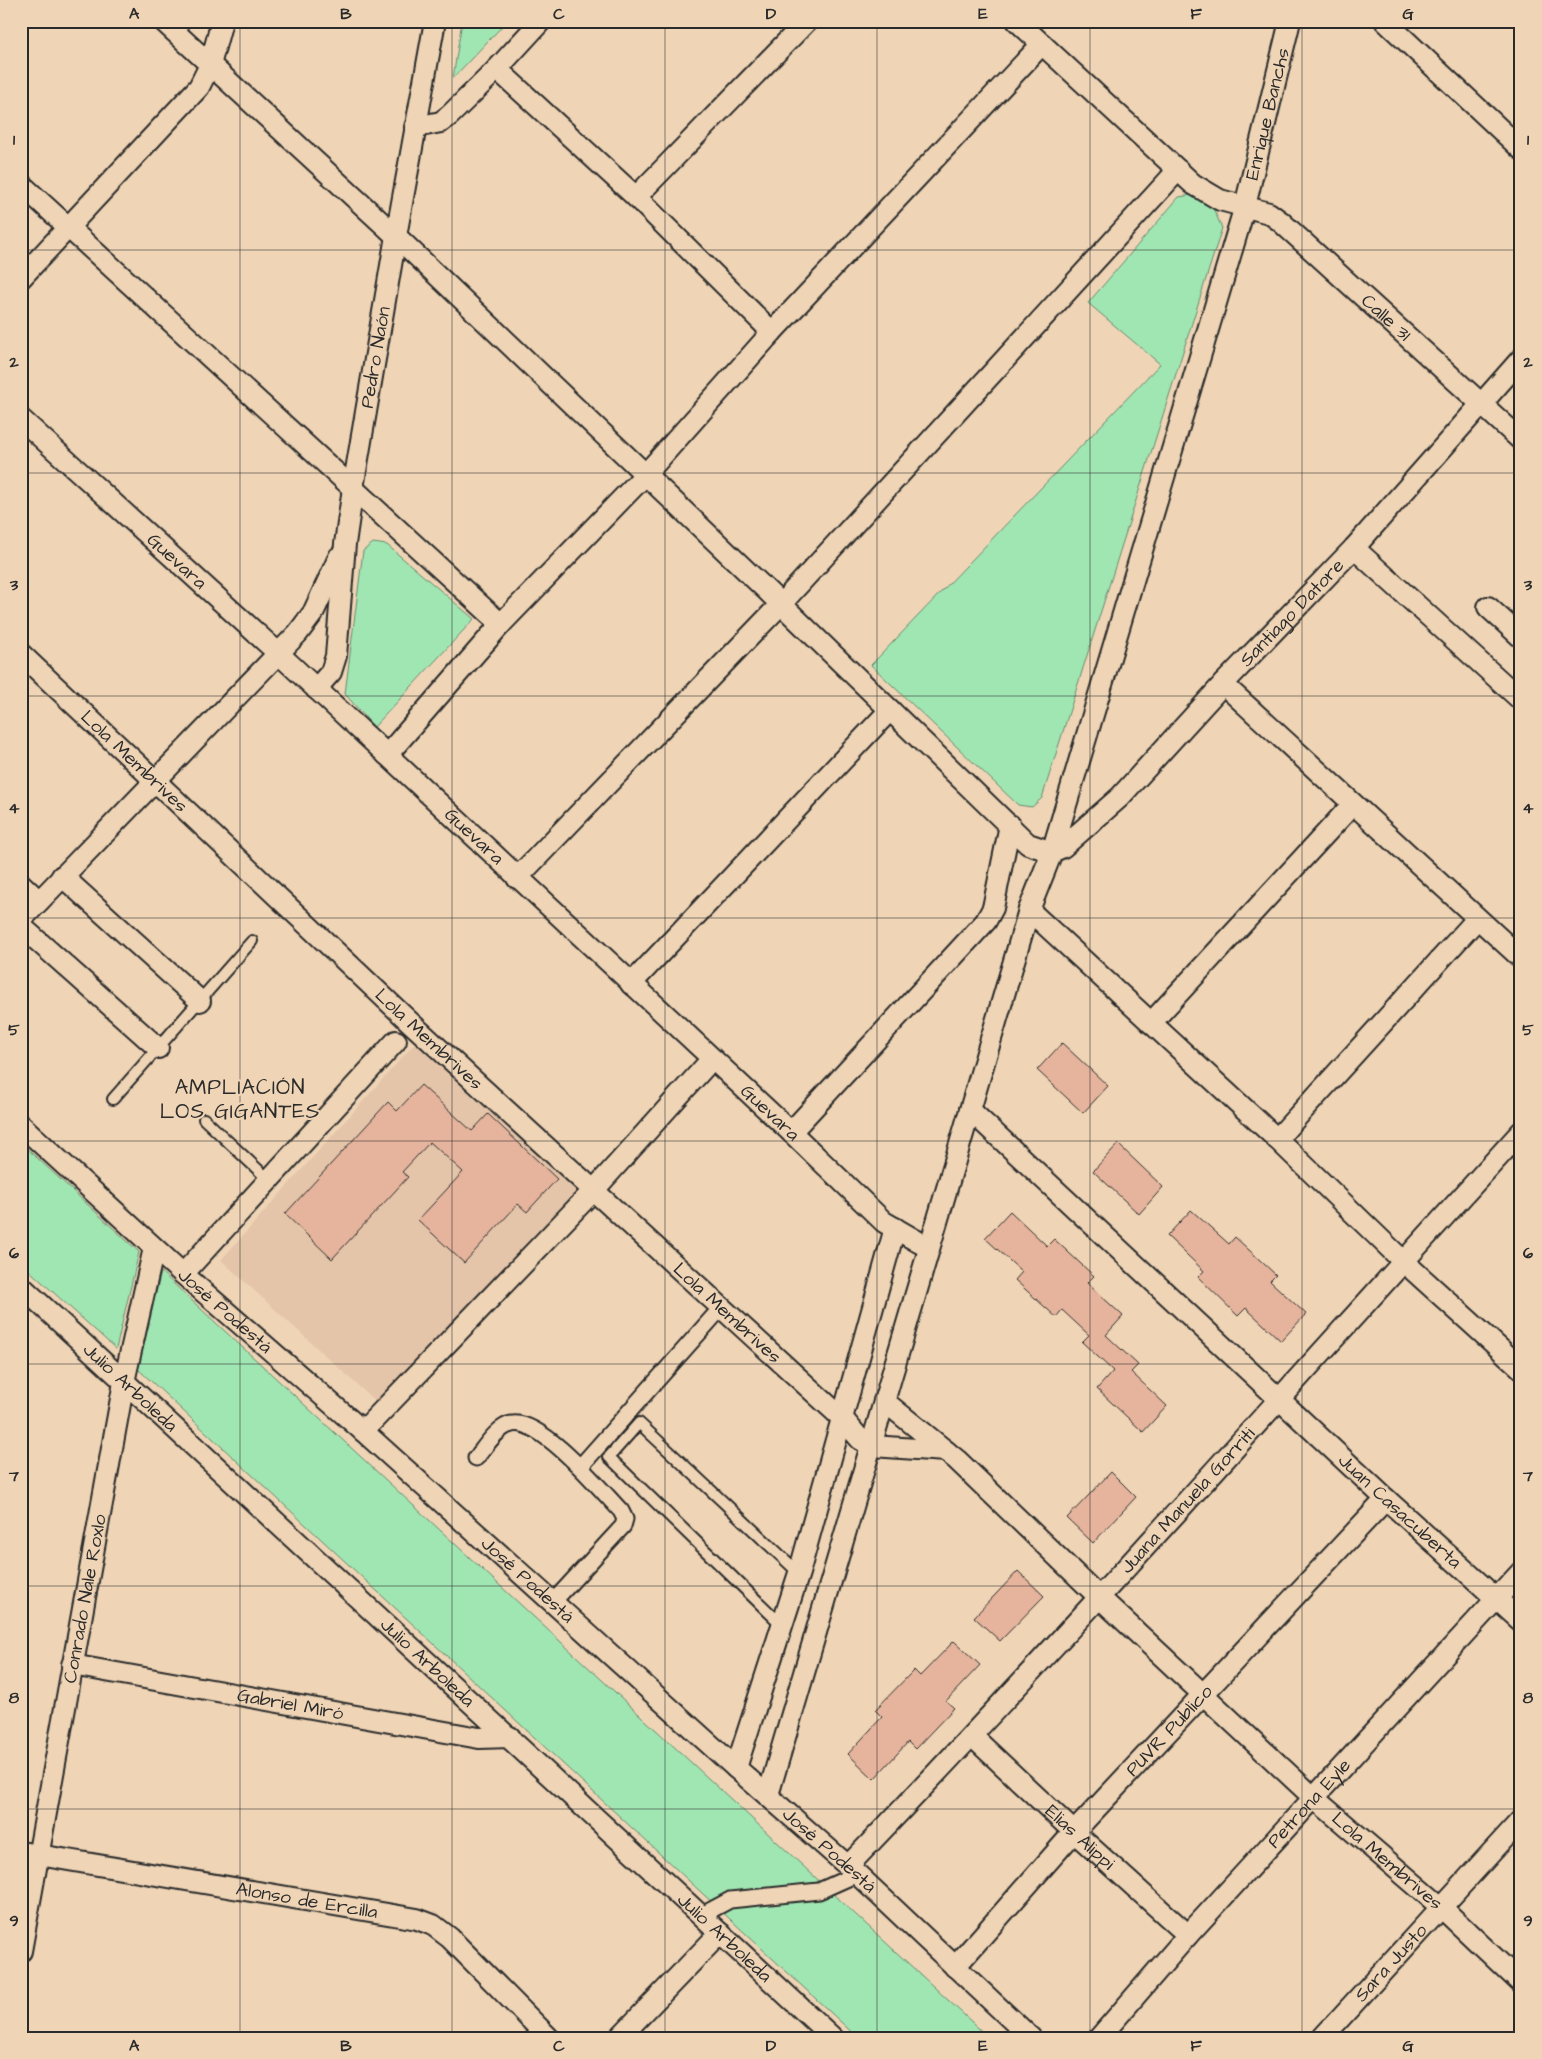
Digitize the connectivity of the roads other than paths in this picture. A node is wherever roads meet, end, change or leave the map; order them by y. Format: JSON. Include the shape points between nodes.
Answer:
{"nodes":[{"id":1,"x":163,"y":21,"type":"edge"},
{"id":2,"x":222,"y":21,"type":"edge"},
{"id":3,"x":435,"y":21,"type":"edge"},
{"id":4,"x":541,"y":21,"type":"edge"},
{"id":5,"x":807,"y":21,"type":"edge"},
{"id":6,"x":1017,"y":21,"type":"edge"},
{"id":7,"x":1290,"y":21,"type":"edge"},
{"id":8,"x":1385,"y":21,"type":"edge"},
{"id":9,"x":1042,"y":44,"type":"junction"},
{"id":10,"x":210,"y":65,"type":"junction"},
{"id":11,"x":497,"y":69,"type":"junction"},
{"id":12,"x":415,"y":127,"type":"junction"},
{"id":13,"x":1521,"y":149,"type":"edge"},
{"id":14,"x":1178,"y":170,"type":"junction"},
{"id":15,"x":21,"y":184,"type":"edge"},
{"id":16,"x":636,"y":197,"type":"junction"},
{"id":17,"x":1245,"y":206,"type":"junction"},
{"id":18,"x":68,"y":227,"type":"junction"},
{"id":19,"x":396,"y":236,"type":"junction"},
{"id":20,"x":21,"y":278,"type":"edge"},
{"id":21,"x":772,"y":332,"type":"junction"},
{"id":22,"x":1521,"y":359,"type":"edge"},
{"id":23,"x":1481,"y":403,"type":"junction"},
{"id":24,"x":21,"y":419,"type":"edge"},
{"id":25,"x":1521,"y":440,"type":"edge"},
{"id":26,"x":645,"y":475,"type":"junction"},
{"id":27,"x":353,"y":488,"type":"junction"},
{"id":28,"x":346,"y":544,"type":"junction"},
{"id":29,"x":1354,"y":548,"type":"junction"},
{"id":30,"x":781,"y":604,"type":"junction"},
{"id":31,"x":1488,"y":607,"type":"dead end"},
{"id":32,"x":501,"y":624,"type":"junction"},
{"id":33,"x":1521,"y":637,"type":"edge"},
{"id":34,"x":278,"y":653,"type":"junction"},
{"id":35,"x":21,"y":654,"type":"edge"},
{"id":36,"x":1223,"y":684,"type":"junction"},
{"id":37,"x":316,"y":689,"type":"junction"},
{"id":38,"x":1521,"y":700,"type":"edge"},
{"id":39,"x":890,"y":710,"type":"junction"},
{"id":40,"x":387,"y":756,"type":"junction"},
{"id":41,"x":155,"y":780,"type":"junction"},
{"id":42,"x":1352,"y":805,"type":"junction"},
{"id":43,"x":1010,"y":825,"type":"junction"},
{"id":44,"x":1052,"y":852,"type":"junction"},
{"id":45,"x":62,"y":876,"type":"junction"},
{"id":46,"x":517,"y":878,"type":"junction"},
{"id":47,"x":21,"y":884,"type":"edge"},
{"id":48,"x":39,"y":901,"type":"junction"},
{"id":49,"x":1029,"y":910,"type":"junction"},
{"id":50,"x":1477,"y":919,"type":"junction"},
{"id":51,"x":21,"y":920,"type":"edge"},
{"id":52,"x":21,"y":926,"type":"edge"},
{"id":53,"x":252,"y":941,"type":"dead end"},
{"id":54,"x":1521,"y":958,"type":"edge"},
{"id":55,"x":630,"y":984,"type":"junction"},
{"id":56,"x":200,"y":1000,"type":"junction"},
{"id":57,"x":1151,"y":1023,"type":"junction"},
{"id":58,"x":396,"y":1042,"type":"dead end"},
{"id":59,"x":158,"y":1048,"type":"junction"},
{"id":60,"x":711,"y":1060,"type":"junction"},
{"id":61,"x":113,"y":1099,"type":"dead end"},
{"id":62,"x":970,"y":1110,"type":"junction"},
{"id":63,"x":204,"y":1119,"type":"dead end"},
{"id":64,"x":21,"y":1124,"type":"edge"},
{"id":65,"x":791,"y":1132,"type":"junction"},
{"id":66,"x":1521,"y":1132,"type":"edge"},
{"id":67,"x":1276,"y":1139,"type":"junction"},
{"id":68,"x":269,"y":1180,"type":"junction"},
{"id":69,"x":594,"y":1190,"type":"junction"},
{"id":70,"x":895,"y":1228,"type":"junction"},
{"id":71,"x":154,"y":1248,"type":"junction"},
{"id":72,"x":930,"y":1248,"type":"junction"},
{"id":73,"x":1403,"y":1261,"type":"junction"},
{"id":74,"x":182,"y":1274,"type":"junction"},
{"id":75,"x":21,"y":1286,"type":"edge"},
{"id":76,"x":721,"y":1308,"type":"junction"},
{"id":77,"x":1518,"y":1360,"type":"edge"},
{"id":78,"x":124,"y":1382,"type":"junction"},
{"id":79,"x":1280,"y":1399,"type":"junction"},
{"id":80,"x":884,"y":1401,"type":"junction"},
{"id":81,"x":842,"y":1419,"type":"junction"},
{"id":82,"x":363,"y":1431,"type":"junction"},
{"id":83,"x":872,"y":1446,"type":"junction"},
{"id":84,"x":946,"y":1451,"type":"junction"},
{"id":85,"x":476,"y":1458,"type":"dead end"},
{"id":86,"x":580,"y":1467,"type":"junction"},
{"id":87,"x":1386,"y":1498,"type":"junction"},
{"id":88,"x":1521,"y":1572,"type":"edge"},
{"id":89,"x":799,"y":1573,"type":"junction"},
{"id":90,"x":1099,"y":1597,"type":"junction"},
{"id":91,"x":1496,"y":1599,"type":"junction"},
{"id":92,"x":552,"y":1603,"type":"junction"},
{"id":93,"x":1521,"y":1621,"type":"edge"},
{"id":94,"x":783,"y":1626,"type":"junction"},
{"id":95,"x":72,"y":1665,"type":"junction"},
{"id":96,"x":1204,"y":1693,"type":"junction"},
{"id":97,"x":972,"y":1736,"type":"junction"},
{"id":98,"x":510,"y":1737,"type":"junction"},
{"id":99,"x":736,"y":1768,"type":"junction"},
{"id":100,"x":768,"y":1795,"type":"junction"},
{"id":101,"x":1314,"y":1798,"type":"junction"},
{"id":102,"x":1521,"y":1820,"type":"edge"},
{"id":103,"x":1074,"y":1832,"type":"junction"},
{"id":104,"x":30,"y":1853,"type":"edge"},
{"id":105,"x":852,"y":1870,"type":"junction"},
{"id":106,"x":1441,"y":1907,"type":"junction"},
{"id":107,"x":702,"y":1916,"type":"junction"},
{"id":108,"x":720,"y":1932,"type":"junction"},
{"id":109,"x":1188,"y":1935,"type":"junction"},
{"id":110,"x":21,"y":1951,"type":"edge"},
{"id":111,"x":956,"y":1967,"type":"junction"},
{"id":112,"x":1521,"y":1983,"type":"edge"},
{"id":113,"x":549,"y":2038,"type":"edge"},
{"id":114,"x":620,"y":2038,"type":"edge"},
{"id":115,"x":833,"y":2038,"type":"edge"},
{"id":116,"x":1031,"y":2038,"type":"edge"},
{"id":117,"x":1099,"y":2038,"type":"edge"},
{"id":118,"x":1322,"y":2038,"type":"edge"}],
"edges":[{"from":1,"to":10,"type":"street"},
{"from":2,"to":10,"type":"street"},
{"from":3,"to":12,"type":"street","name":"Pedro Naón"},
{"from":4,"to":11,"type":"street"},
{"from":5,"to":16,"type":"street"},
{"from":6,"to":9,"type":"street","name":"Calle 31"},
{"from":7,"to":17,"type":"street","name":"Enrique Banchs"},
{"from":8,"to":13,"type":"street"},
{"from":9,"to":14,"type":"street","name":"Calle 31"},
{"from":9,"to":21,"type":"street"},
{"from":10,"to":18,"type":"street","via":[[199,87]]},
{"from":10,"to":19,"type":"street"},
{"from":11,"to":12,"type":"street","via":[[441,122]]},
{"from":11,"to":16,"type":"street"},
{"from":12,"to":19,"type":"street","name":"Pedro Naón"},
{"from":14,"to":17,"type":"street","name":"Calle 31","via":[[1206,193]]},
{"from":14,"to":30,"type":"street"},
{"from":15,"to":18,"type":"street"},
{"from":16,"to":21,"type":"street"},
{"from":17,"to":23,"type":"street","name":"Calle 31","via":[[1269,213],[1280,221]]},
{"from":17,"to":44,"type":"street","name":"Enrique Banchs"},
{"from":18,"to":20,"type":"street"},
{"from":18,"to":27,"type":"street"},
{"from":19,"to":26,"type":"street"},
{"from":19,"to":27,"type":"street","name":"Pedro Naón"},
{"from":21,"to":26,"type":"street"},
{"from":22,"to":23,"type":"street","name":"Santiago Datore"},
{"from":23,"to":25,"type":"street","name":"Calle 31"},
{"from":23,"to":29,"type":"street","name":"Santiago Datore"},
{"from":24,"to":34,"type":"street","name":"Guevara"},
{"from":26,"to":30,"type":"street"},
{"from":26,"to":32,"type":"street"},
{"from":27,"to":28,"type":"street","name":"Pedro Naón"},
{"from":27,"to":32,"type":"street"},
{"from":28,"to":34,"type":"street","via":[[313,613]]},
{"from":28,"to":37,"type":"street","name":"Pedro Naón","via":[[336,656],[331,672]]},
{"from":29,"to":36,"type":"street","name":"Santiago Datore"},
{"from":29,"to":38,"type":"street"},
{"from":30,"to":39,"type":"street"},
{"from":30,"to":46,"type":"street"},
{"from":31,"to":33,"type":"street"},
{"from":32,"to":40,"type":"street"},
{"from":34,"to":37,"type":"street","name":"Guevara"},
{"from":34,"to":41,"type":"street"},
{"from":35,"to":41,"type":"street","name":"Lola Membrives"},
{"from":36,"to":42,"type":"street"},
{"from":36,"to":44,"type":"street","name":"Santiago Datore","via":[[1120,798],[1063,847]]},
{"from":37,"to":40,"type":"street","name":"Guevara"},
{"from":39,"to":43,"type":"street"},
{"from":39,"to":55,"type":"street"},
{"from":40,"to":46,"type":"street","name":"Guevara"},
{"from":41,"to":45,"type":"street"},
{"from":41,"to":69,"type":"street","name":"Lola Membrives","via":[[412,1024]]},
{"from":42,"to":50,"type":"street"},
{"from":42,"to":57,"type":"street"},
{"from":43,"to":44,"type":"street","via":[[1028,844]]},
{"from":43,"to":65,"type":"street","via":[[993,908],[986,921]]},
{"from":44,"to":49,"type":"street","name":"Enrique Banchs"},
{"from":45,"to":48,"type":"street"},
{"from":45,"to":56,"type":"street"},
{"from":46,"to":55,"type":"street","name":"Guevara"},
{"from":47,"to":48,"type":"street"},
{"from":48,"to":51,"type":"street"},
{"from":49,"to":57,"type":"street"},
{"from":49,"to":62,"type":"street","name":"Enrique Banchs"},
{"from":50,"to":54,"type":"street"},
{"from":50,"to":67,"type":"street"},
{"from":52,"to":59,"type":"street"},
{"from":53,"to":56,"type":"lane"},
{"from":55,"to":60,"type":"street","name":"Guevara"},
{"from":56,"to":59,"type":"lane"},
{"from":57,"to":67,"type":"street"},
{"from":58,"to":68,"type":"street"},
{"from":59,"to":61,"type":"lane"},
{"from":60,"to":65,"type":"street","name":"Guevara"},
{"from":60,"to":69,"type":"street"},
{"from":62,"to":72,"type":"street","name":"Enrique Banchs"},
{"from":62,"to":79,"type":"street","name":"Juan Casacuberta"},
{"from":63,"to":68,"type":"lane"},
{"from":64,"to":71,"type":"street","name":"José Podestá"},
{"from":65,"to":70,"type":"street","name":"Guevara","via":[[884,1222]]},
{"from":66,"to":73,"type":"street","name":"Juana Manuela Gorriti"},
{"from":67,"to":73,"type":"street"},
{"from":68,"to":74,"type":"street"},
{"from":69,"to":76,"type":"street","name":"Lola Membrives"},
{"from":69,"to":82,"type":"street"},
{"from":70,"to":72,"type":"street","name":"Guevara"},
{"from":70,"to":81,"type":"street"},
{"from":71,"to":74,"type":"street","name":"José Podestá"},
{"from":71,"to":78,"type":"street","name":"Conrado Nale Roxlo"},
{"from":72,"to":80,"type":"street","name":"Enrique Banchs"},
{"from":73,"to":77,"type":"street"},
{"from":73,"to":79,"type":"street","name":"Juana Manuela Gorriti"},
{"from":74,"to":82,"type":"street","name":"José Podestá"},
{"from":75,"to":78,"type":"street","name":"Julio Arboleda"},
{"from":76,"to":81,"type":"street","name":"Lola Membrives"},
{"from":76,"to":86,"type":"street"},
{"from":78,"to":95,"type":"street","name":"Conrado Nale Roxlo"},
{"from":78,"to":98,"type":"street","name":"Julio Arboleda"},
{"from":79,"to":87,"type":"street","name":"Juan Casacuberta"},
{"from":79,"to":90,"type":"street","name":"Juana Manuela Gorriti"},
{"from":80,"to":83,"type":"street","name":"Enrique Banchs"},
{"from":80,"to":84,"type":"street","name":"Lola Membrives"},
{"from":81,"to":83,"type":"street","name":"Lola Membrives","via":[[860,1439]]},
{"from":81,"to":89,"type":"street"},
{"from":82,"to":92,"type":"street","name":"José Podestá"},
{"from":83,"to":84,"type":"street"},
{"from":83,"to":100,"type":"street","name":"Enrique Banchs"},
{"from":84,"to":90,"type":"street","name":"Lola Membrives"},
{"from":85,"to":86,"type":"street","via":[[502,1428],[523,1423],[541,1432]]},
{"from":86,"to":92,"type":"street","via":[[625,1519],[623,1526]]},
{"from":87,"to":91,"type":"street","name":"Juan Casacuberta"},
{"from":87,"to":96,"type":"street","name":"PUVR Publico"},
{"from":88,"to":91,"type":"street","name":"Petrona Eyle"},
{"from":89,"to":94,"type":"street"},
{"from":89,"to":94,"type":"lane","via":[[639,1423],[609,1457]]},
{"from":90,"to":96,"type":"street","name":"Lola Membrives"},
{"from":90,"to":97,"type":"street","name":"Juana Manuela Gorriti"},
{"from":91,"to":93,"type":"street","name":"Juan Casacuberta"},
{"from":91,"to":101,"type":"street","name":"Petrona Eyle"},
{"from":92,"to":99,"type":"street","name":"José Podestá"},
{"from":94,"to":99,"type":"street"},
{"from":95,"to":98,"type":"street","name":"Gabriel Miró","via":[[479,1738]]},
{"from":95,"to":104,"type":"street","name":"Conrado Nale Roxlo"},
{"from":96,"to":101,"type":"street","name":"Lola Membrives"},
{"from":96,"to":103,"type":"street","name":"PUVR Publico"},
{"from":97,"to":103,"type":"street","name":"Elias Alippi"},
{"from":97,"to":105,"type":"street","name":"Juana Manuela Gorriti"},
{"from":98,"to":107,"type":"street","name":"Julio Arboleda"},
{"from":99,"to":100,"type":"street","name":"José Podestá"},
{"from":100,"to":105,"type":"street","name":"José Podestá"},
{"from":101,"to":106,"type":"street","name":"Lola Membrives"},
{"from":101,"to":109,"type":"street","name":"Petrona Eyle"},
{"from":102,"to":106,"type":"street","name":"Sara Justo"},
{"from":103,"to":109,"type":"street","name":"Elias Alippi"},
{"from":103,"to":111,"type":"street","name":"PUVR Publico"},
{"from":104,"to":110,"type":"street","name":"Conrado Nale Roxlo"},
{"from":104,"to":113,"type":"street","name":"Alonso de Ercilla","via":[[417,1919],[433,1925],[450,1938]]},
{"from":105,"to":107,"type":"street","via":[[819,1891],[730,1900]]},
{"from":105,"to":111,"type":"street","name":"José Podestá"},
{"from":106,"to":112,"type":"street","name":"Lola Membrives"},
{"from":106,"to":118,"type":"street","name":"Sara Justo"},
{"from":107,"to":108,"type":"street","name":"Julio Arboleda"},
{"from":108,"to":114,"type":"street"},
{"from":108,"to":115,"type":"street","name":"Julio Arboleda"},
{"from":109,"to":117,"type":"street","name":"Petrona Eyle"},
{"from":111,"to":116,"type":"street","name":"José Podestá"}]}
